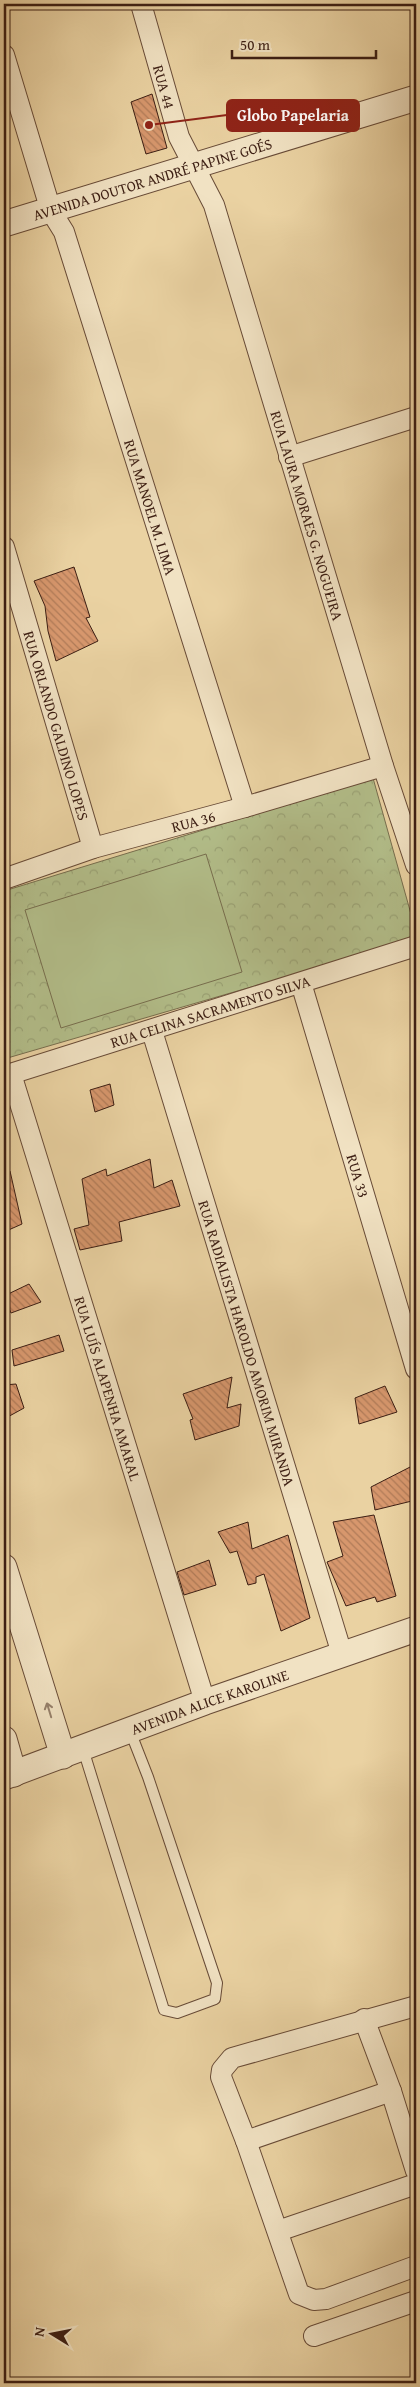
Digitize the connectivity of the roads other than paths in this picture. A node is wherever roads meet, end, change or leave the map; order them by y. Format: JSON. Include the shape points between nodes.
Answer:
{"nodes":[{"id":1,"x":147,"y":5,"type":"edge"},
{"id":2,"x":4,"y":55,"type":"edge"},
{"id":3,"x":416,"y":98,"type":"edge"},
{"id":4,"x":194,"y":167,"type":"junction"},
{"id":5,"x":51,"y":210,"type":"junction"},
{"id":6,"x":4,"y":224,"type":"edge"},
{"id":7,"x":416,"y":416,"type":"edge"},
{"id":8,"x":289,"y":457,"type":"junction"},
{"id":9,"x":4,"y":547,"type":"edge"},
{"id":10,"x":383,"y":766,"type":"junction"},
{"id":11,"x":245,"y":807,"type":"junction"},
{"id":12,"x":92,"y":848,"type":"junction"},
{"id":13,"x":416,"y":865,"type":"edge"},
{"id":14,"x":4,"y":879,"type":"edge"},
{"id":15,"x":416,"y":946,"type":"edge"},
{"id":16,"x":301,"y":983,"type":"junction"},
{"id":17,"x":152,"y":1031,"type":"junction"},
{"id":18,"x":8,"y":1075,"type":"edge"},
{"id":19,"x":416,"y":1369,"type":"edge"},
{"id":20,"x":4,"y":1567,"type":"edge"},
{"id":21,"x":416,"y":1629,"type":"edge"},
{"id":22,"x":342,"y":1654,"type":"junction"},
{"id":23,"x":205,"y":1702,"type":"junction"},
{"id":24,"x":130,"y":1731,"type":"junction"},
{"id":25,"x":4,"y":1739,"type":"edge"},
{"id":26,"x":73,"y":1753,"type":"junction"},
{"id":27,"x":9,"y":1775,"type":"edge"},
{"id":28,"x":416,"y":2006,"type":"edge"},
{"id":29,"x":364,"y":2019,"type":"junction"},
{"id":30,"x":391,"y":2091,"type":"junction"},
{"id":31,"x":246,"y":2141,"type":"junction"},
{"id":32,"x":416,"y":2171,"type":"edge"},
{"id":33,"x":416,"y":2184,"type":"edge"},
{"id":34,"x":278,"y":2231,"type":"junction"},
{"id":35,"x":416,"y":2266,"type":"edge"},
{"id":36,"x":416,"y":2301,"type":"edge"},
{"id":37,"x":314,"y":2336,"type":"dead end"}],
"edges":[{"from":1,"to":4,"type":"street","name":"RUA 44","via":[[179,137]]},
{"from":2,"to":5,"type":"street","name":"RUA MANOEL M. LIMA"},
{"from":3,"to":4,"type":"street","name":"AVENIDA DOUTOR ANDRÉ PAPINE GOÉS"},
{"from":4,"to":5,"type":"street","name":"AVENIDA DOUTOR ANDRÉ PAPINE GOÉS"},
{"from":4,"to":8,"type":"street","name":"RUA LAURA MORAES G. NOGUEIRA","via":[[214,205]]},
{"from":5,"to":6,"type":"street","name":"AVENIDA DOUTOR ANDRÉ PAPINE GOÉS"},
{"from":5,"to":11,"type":"street","name":"RUA MANOEL M. LIMA","via":[[64,232]]},
{"from":7,"to":8,"type":"street"},
{"from":8,"to":10,"type":"street","name":"RUA LAURA MORAES G. NOGUEIRA"},
{"from":9,"to":12,"type":"street","name":"RUA ORLANDO GALDINO LOPES"},
{"from":10,"to":11,"type":"street","name":"RUA 36"},
{"from":10,"to":13,"type":"street","name":"RUA LAURA MORAES G. NOGUEIRA"},
{"from":11,"to":12,"type":"street","name":"RUA 36"},
{"from":12,"to":14,"type":"street","name":"RUA 36"},
{"from":15,"to":16,"type":"street","name":"RUA CELINA SACRAMENTO SILVA"},
{"from":16,"to":17,"type":"street","name":"RUA CELINA SACRAMENTO SILVA"},
{"from":16,"to":19,"type":"street","name":"RUA 33"},
{"from":17,"to":18,"type":"street","name":"RUA CELINA SACRAMENTO SILVA"},
{"from":17,"to":22,"type":"street","name":"RUA RADIALISTA HAROLDO AMORIM MIRANDA"},
{"from":18,"to":23,"type":"street","name":"RUA LUÍS ALAPENHA AMARAL"},
{"from":26,"to":20,"type":"street","one_way":true},
{"from":21,"to":22,"type":"street","name":"AVENIDA ALICE KAROLINE"},
{"from":22,"to":23,"type":"street","name":"AVENIDA ALICE KAROLINE"},
{"from":23,"to":24,"type":"street","name":"AVENIDA ALICE KAROLINE"},
{"from":24,"to":26,"type":"street","name":"AVENIDA ALICE KAROLINE"},
{"from":24,"to":26,"type":"lane","via":[[217,1983],[215,1999],[177,2013],[164,2010]]},
{"from":25,"to":27,"type":"street"},
{"from":26,"to":27,"type":"street","name":"AVENIDA ALICE KAROLINE"},
{"from":28,"to":29,"type":"street"},
{"from":29,"to":30,"type":"street"},
{"from":29,"to":31,"type":"street","via":[[232,2058],[222,2070],[221,2077]]},
{"from":30,"to":31,"type":"street"},
{"from":30,"to":32,"type":"street"},
{"from":31,"to":34,"type":"street"},
{"from":33,"to":34,"type":"street"},
{"from":34,"to":35,"type":"street","via":[[299,2294],[314,2300],[326,2299]]},
{"from":36,"to":37,"type":"street"}]}
